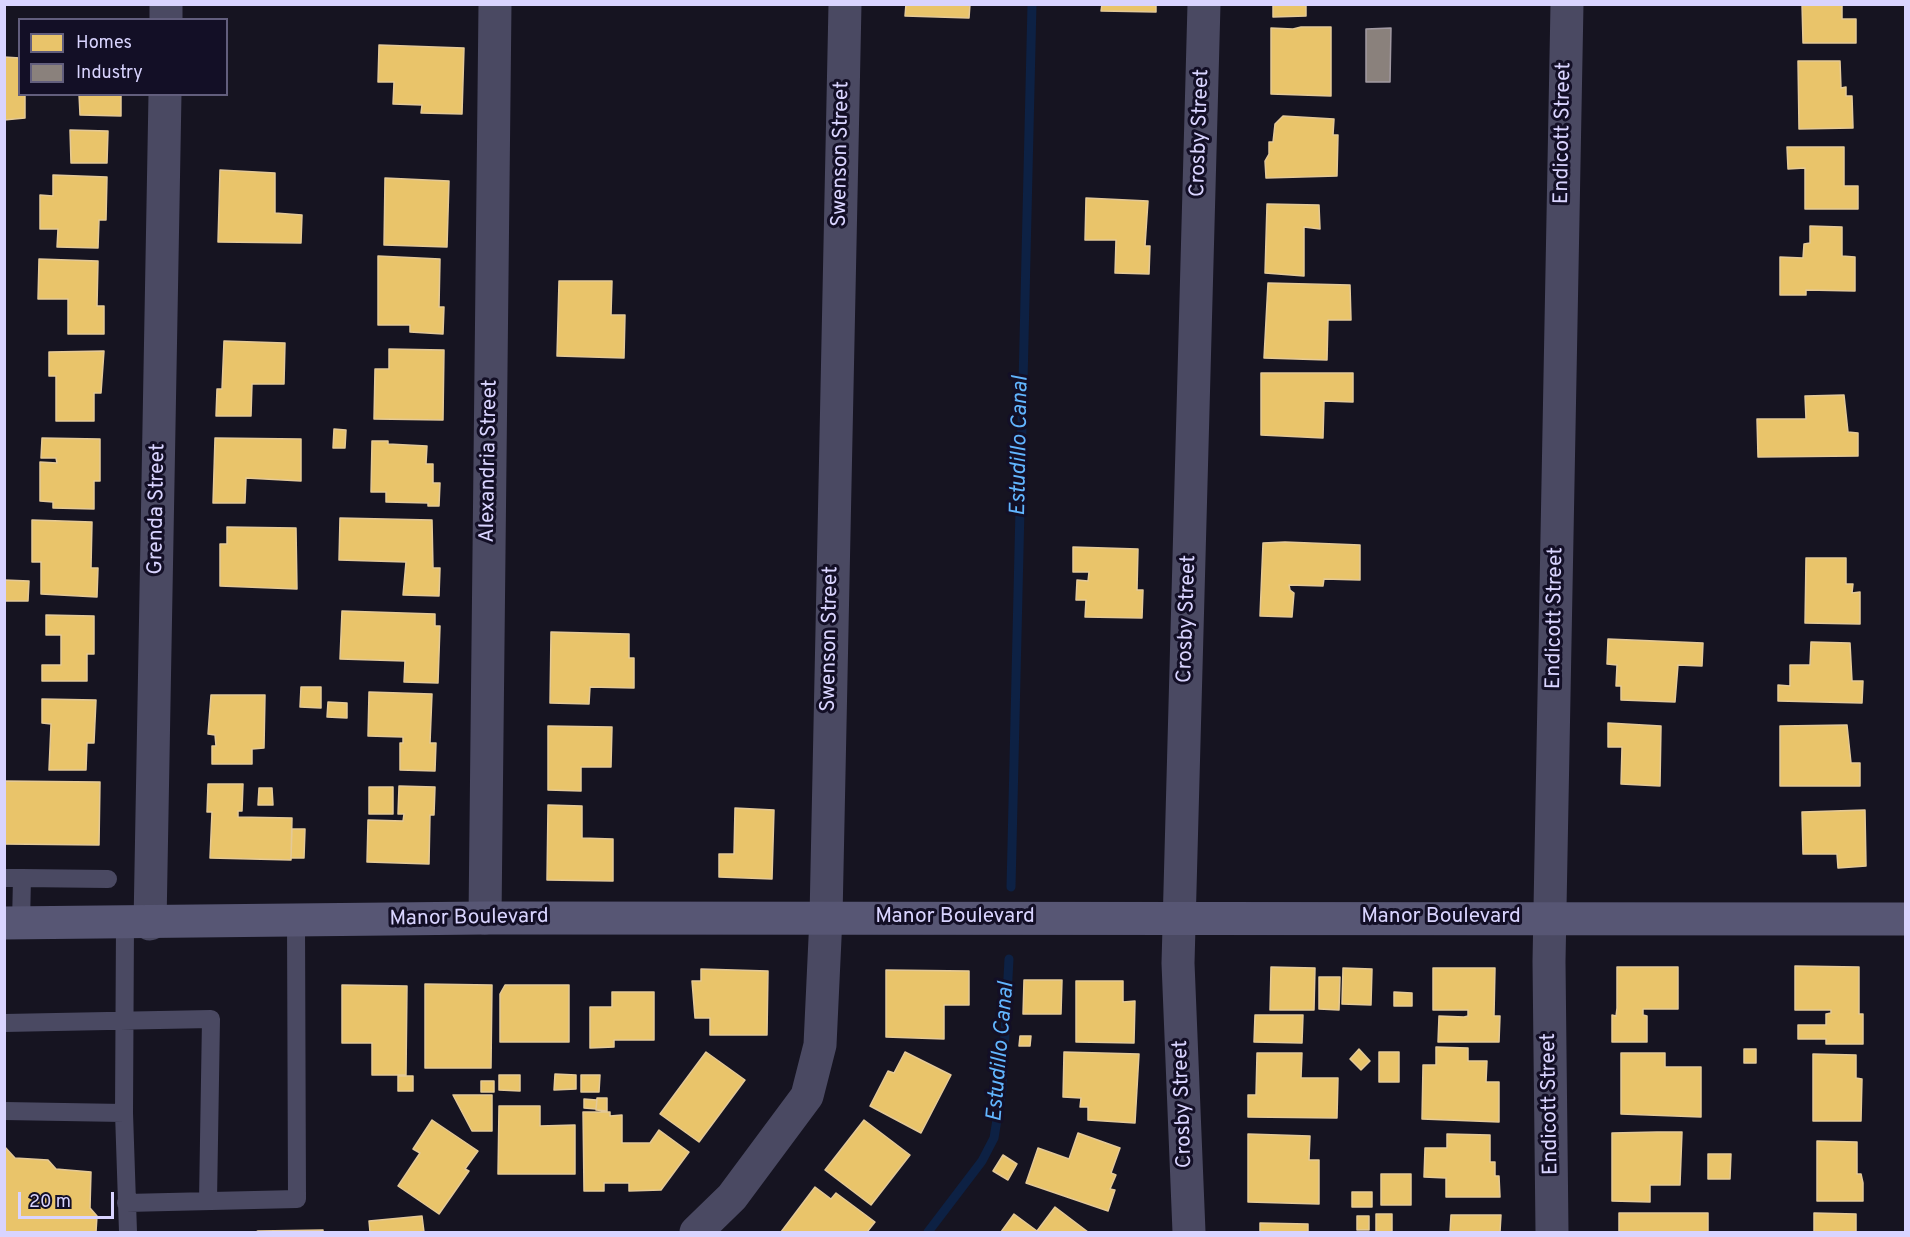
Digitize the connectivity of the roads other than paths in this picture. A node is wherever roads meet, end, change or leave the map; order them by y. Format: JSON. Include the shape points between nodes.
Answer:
{"nodes":[{"id":1,"x":495,"y":4,"type":"edge"},
{"id":2,"x":845,"y":4,"type":"edge"},
{"id":3,"x":1204,"y":4,"type":"edge"},
{"id":4,"x":1567,"y":4,"type":"edge"},
{"id":5,"x":165,"y":96,"type":"edge"},
{"id":6,"x":13,"y":878,"type":"edge"},
{"id":7,"x":108,"y":879,"type":"dead end"},
{"id":8,"x":826,"y":917,"type":"junction"},
{"id":9,"x":1551,"y":917,"type":"junction"},
{"id":10,"x":485,"y":918,"type":"junction"},
{"id":11,"x":1179,"y":919,"type":"junction"},
{"id":12,"x":1905,"y":919,"type":"edge"},
{"id":13,"x":296,"y":922,"type":"junction"},
{"id":14,"x":13,"y":923,"type":"edge"},
{"id":15,"x":138,"y":923,"type":"junction"},
{"id":16,"x":125,"y":1021,"type":"junction"},
{"id":17,"x":4,"y":1023,"type":"edge"},
{"id":18,"x":4,"y":1111,"type":"edge"},
{"id":19,"x":124,"y":1113,"type":"junction"},
{"id":20,"x":208,"y":1201,"type":"junction"},
{"id":21,"x":126,"y":1203,"type":"junction"},
{"id":22,"x":128,"y":1233,"type":"edge"},
{"id":23,"x":696,"y":1233,"type":"edge"},
{"id":24,"x":1189,"y":1233,"type":"edge"},
{"id":25,"x":1552,"y":1233,"type":"edge"}],
"edges":[{"from":1,"to":10,"type":"street","name":"Alexandria Street"},
{"from":2,"to":8,"type":"street","name":"Swenson Street"},
{"from":3,"to":11,"type":"street","name":"Crosby Street"},
{"from":4,"to":9,"type":"street","name":"Endicott Street"},
{"from":5,"to":15,"type":"street","name":"Grenda Street"},
{"from":6,"to":7,"type":"lane"},
{"from":6,"to":14,"type":"lane"},
{"from":8,"to":10,"type":"street","name":"Manor Boulevard"},
{"from":8,"to":11,"type":"street","name":"Manor Boulevard"},
{"from":8,"to":23,"type":"street","name":"Swenson Street","via":[[820,1046],[807,1096],[732,1197]]},
{"from":9,"to":11,"type":"street","name":"Manor Boulevard"},
{"from":9,"to":12,"type":"street","name":"Manor Boulevard"},
{"from":9,"to":25,"type":"street","name":"Endicott Street"},
{"from":10,"to":13,"type":"street","name":"Manor Boulevard"},
{"from":11,"to":24,"type":"street","name":"Crosby Street"},
{"from":13,"to":15,"type":"street","name":"Manor Boulevard"},
{"from":13,"to":20,"type":"lane","via":[[297,1199]]},
{"from":14,"to":15,"type":"street","name":"Manor Boulevard"},
{"from":15,"to":16,"type":"lane"},
{"from":16,"to":17,"type":"lane"},
{"from":16,"to":19,"type":"lane"},
{"from":16,"to":20,"type":"lane","via":[[211,1019]]},
{"from":18,"to":19,"type":"lane"},
{"from":19,"to":21,"type":"lane"},
{"from":20,"to":21,"type":"lane"},
{"from":21,"to":22,"type":"lane"}]}
